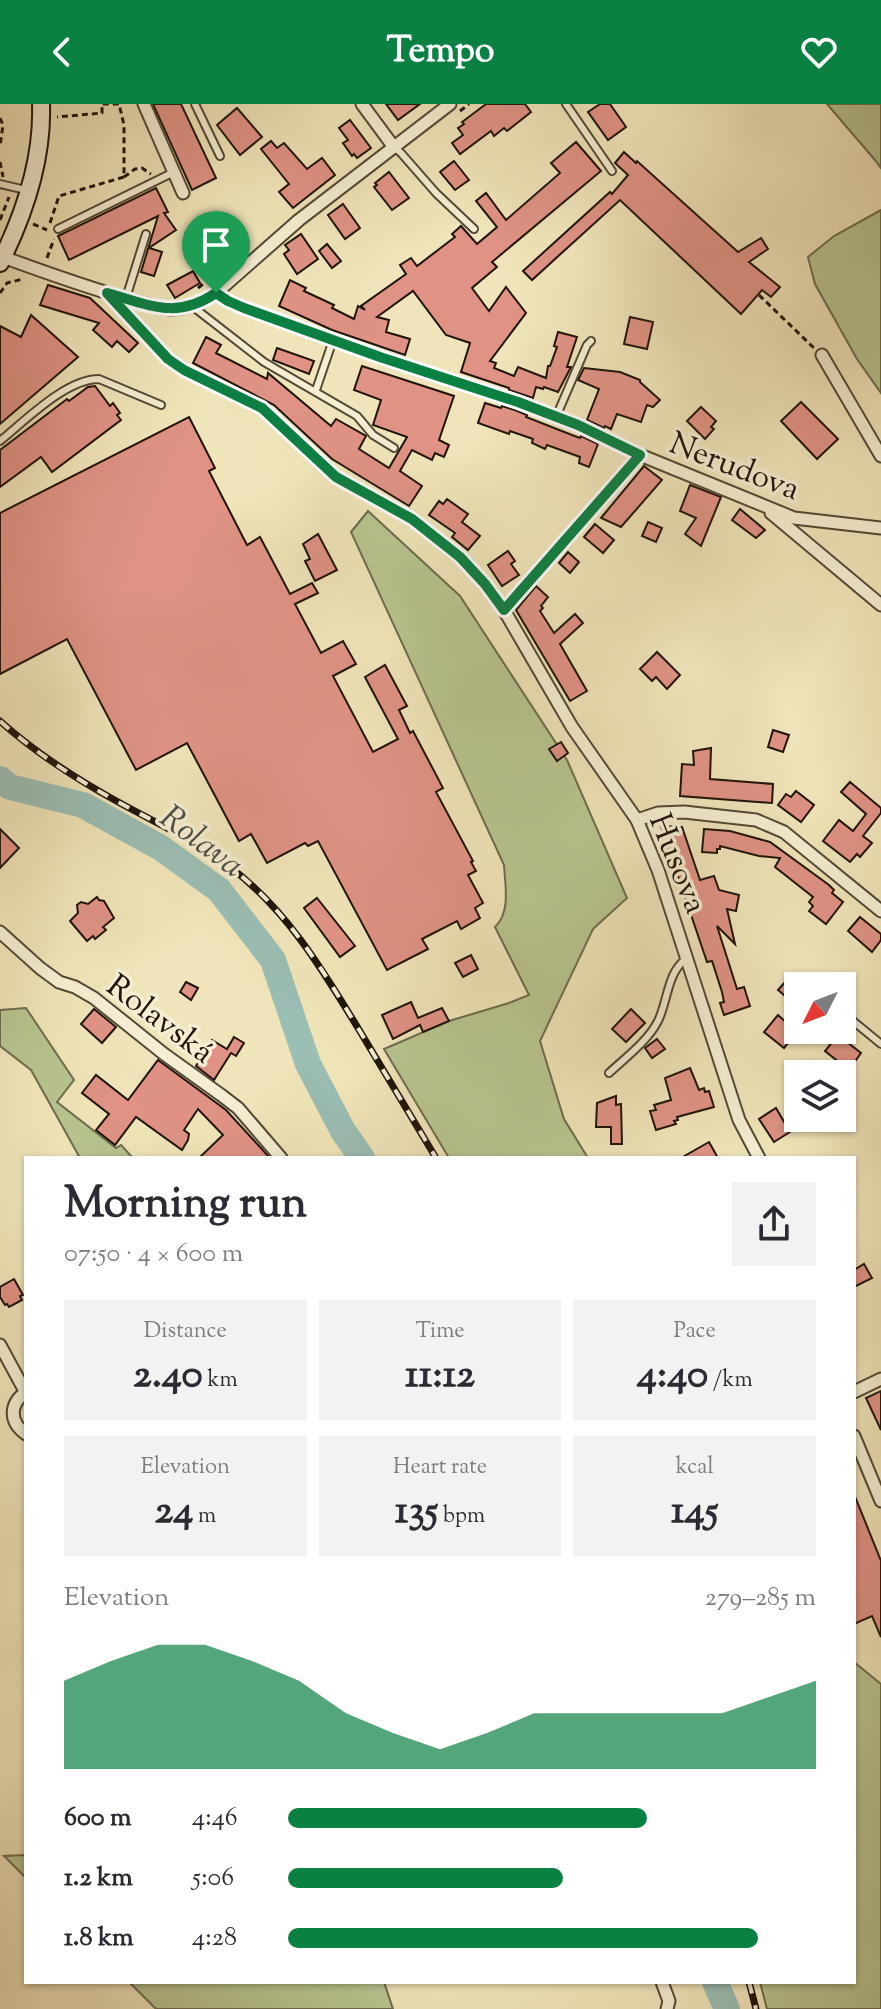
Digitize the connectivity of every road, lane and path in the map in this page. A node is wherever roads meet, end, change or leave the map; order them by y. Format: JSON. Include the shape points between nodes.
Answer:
{"nodes":[{"id":1,"x":41,"y":104,"type":"edge"},
{"id":2,"x":144,"y":104,"type":"edge"},
{"id":3,"x":195,"y":104,"type":"edge"},
{"id":4,"x":362,"y":104,"type":"edge"},
{"id":5,"x":450,"y":104,"type":"edge"},
{"id":6,"x":566,"y":104,"type":"edge"},
{"id":7,"x":56,"y":117,"type":"dead end"},
{"id":8,"x":0,"y":118,"type":"edge"},
{"id":9,"x":0,"y":146,"type":"edge"},
{"id":10,"x":393,"y":146,"type":"junction"},
{"id":11,"x":220,"y":156,"type":"dead end"},
{"id":12,"x":612,"y":171,"type":"dead end"},
{"id":13,"x":174,"y":172,"type":"junction"},
{"id":14,"x":124,"y":177,"type":"junction"},
{"id":15,"x":156,"y":181,"type":"junction"},
{"id":16,"x":0,"y":184,"type":"edge"},
{"id":17,"x":21,"y":189,"type":"junction"},
{"id":18,"x":183,"y":193,"type":"dead end"},
{"id":19,"x":0,"y":220,"type":"edge"},
{"id":20,"x":29,"y":222,"type":"dead end"},
{"id":21,"x":58,"y":229,"type":"dead end"},
{"id":22,"x":474,"y":229,"type":"dead end"},
{"id":23,"x":47,"y":231,"type":"junction"},
{"id":24,"x":146,"y":234,"type":"dead end"},
{"id":25,"x":37,"y":257,"type":"dead end"},
{"id":26,"x":1,"y":260,"type":"edge"},
{"id":27,"x":229,"y":263,"type":"dead end"},
{"id":28,"x":28,"y":279,"type":"dead end"},
{"id":29,"x":0,"y":293,"type":"edge"},
{"id":30,"x":107,"y":293,"type":"junction"},
{"id":31,"x":193,"y":293,"type":"dead end"},
{"id":32,"x":216,"y":293,"type":"junction"},
{"id":33,"x":759,"y":295,"type":"dead end"},
{"id":34,"x":126,"y":298,"type":"junction"},
{"id":35,"x":192,"y":306,"type":"junction"},
{"id":36,"x":333,"y":340,"type":"junction"},
{"id":37,"x":591,"y":341,"type":"dead end"},
{"id":38,"x":822,"y":355,"type":"joint"},
{"id":39,"x":316,"y":390,"type":"junction"},
{"id":40,"x":161,"y":405,"type":"dead end"},
{"id":41,"x":556,"y":417,"type":"junction"},
{"id":42,"x":0,"y":441,"type":"edge"},
{"id":43,"x":394,"y":448,"type":"dead end"},
{"id":44,"x":640,"y":455,"type":"junction"},
{"id":45,"x":881,"y":456,"type":"edge"},
{"id":46,"x":764,"y":506,"type":"junction"},
{"id":47,"x":881,"y":528,"type":"edge"},
{"id":48,"x":881,"y":605,"type":"edge"},
{"id":49,"x":504,"y":610,"type":"junction"},
{"id":50,"x":637,"y":820,"type":"junction"},
{"id":51,"x":881,"y":911,"type":"edge"},
{"id":52,"x":0,"y":932,"type":"edge"},
{"id":53,"x":687,"y":958,"type":"junction"},
{"id":54,"x":856,"y":1023,"type":"edge"},
{"id":55,"x":881,"y":1044,"type":"edge"},
{"id":56,"x":609,"y":1073,"type":"dead end"},
{"id":57,"x":279,"y":1156,"type":"edge"},
{"id":58,"x":758,"y":1156,"type":"edge"},
{"id":59,"x":0,"y":1345,"type":"edge"},
{"id":60,"x":881,"y":1379,"type":"edge"},
{"id":61,"x":24,"y":1388,"type":"edge"},
{"id":62,"x":856,"y":1391,"type":"edge"},
{"id":63,"x":24,"y":1393,"type":"edge"},
{"id":64,"x":14,"y":1421,"type":"junction"},
{"id":65,"x":0,"y":1427,"type":"edge"},
{"id":66,"x":24,"y":1433,"type":"edge"},
{"id":67,"x":856,"y":1441,"type":"edge"},
{"id":68,"x":881,"y":1501,"type":"edge"},
{"id":69,"x":663,"y":1984,"type":"edge"},
{"id":70,"x":667,"y":2009,"type":"edge"}],
"edges":[{"from":1,"to":17,"type":"main road","via":[[39,154]]},
{"from":2,"to":13,"type":"street"},
{"from":3,"to":11,"type":"lane"},
{"from":4,"to":10,"type":"street"},
{"from":5,"to":10,"type":"street"},
{"from":6,"to":12,"type":"lane"},
{"from":7,"to":14,"type":"path","via":[[102,113],[102,104],[119,104]]},
{"from":8,"to":9,"type":"path"},
{"from":10,"to":22,"type":"lane"},
{"from":10,"to":32,"type":"street"},
{"from":13,"to":15,"type":"lane"},
{"from":13,"to":18,"type":"street"},
{"from":14,"to":15,"type":"path","via":[[142,168]]},
{"from":14,"to":23,"type":"path","via":[[59,196]]},
{"from":15,"to":21,"type":"lane"},
{"from":16,"to":17,"type":"lane"},
{"from":17,"to":19,"type":"path"},
{"from":17,"to":26,"type":"main road"},
{"from":20,"to":23,"type":"path"},
{"from":23,"to":25,"type":"path","via":[[54,238],[47,260]]},
{"from":24,"to":34,"type":"lane"},
{"from":26,"to":30,"type":"street"},
{"from":27,"to":31,"type":"path"},
{"from":28,"to":29,"type":"path","via":[[7,283]]},
{"from":30,"to":34,"type":"street"},
{"from":30,"to":49,"type":"street","name":"Husova","via":[[168,359],[262,408],[336,477],[412,519],[460,557]]},
{"from":32,"to":35,"type":"street"},
{"from":32,"to":36,"type":"street","name":"Nerudova"},
{"from":33,"to":38,"type":"path"},
{"from":34,"to":35,"type":"street","via":[[160,308]]},
{"from":35,"to":39,"type":"lane","via":[[264,362]]},
{"from":36,"to":39,"type":"lane"},
{"from":36,"to":41,"type":"street","name":"Nerudova"},
{"from":37,"to":41,"type":"lane"},
{"from":38,"to":45,"type":"street"},
{"from":39,"to":43,"type":"lane"},
{"from":40,"to":42,"type":"lane","via":[[89,379],[69,386]]},
{"from":41,"to":44,"type":"street","name":"Nerudova"},
{"from":44,"to":46,"type":"street","name":"Nerudova"},
{"from":44,"to":49,"type":"street"},
{"from":46,"to":47,"type":"street","name":"Nerudova","via":[[794,518]]},
{"from":46,"to":48,"type":"street"},
{"from":49,"to":50,"type":"street","name":"Husova","via":[[572,727]]},
{"from":50,"to":51,"type":"street","via":[[684,812],[756,820],[784,832]]},
{"from":50,"to":53,"type":"street","name":"Husova"},
{"from":52,"to":57,"type":"street","name":"Rolavská","via":[[40,968],[94,998],[238,1108]]},
{"from":53,"to":56,"type":"lane","via":[[674,972],[650,1033]]},
{"from":53,"to":58,"type":"street","name":"Husova","via":[[739,1120]]},
{"from":54,"to":55,"type":"lane"},
{"from":59,"to":61,"type":"street"},
{"from":60,"to":62,"type":"street"},
{"from":63,"to":64,"type":"street","via":[[14,1405]]},
{"from":64,"to":65,"type":"street"},
{"from":64,"to":66,"type":"street"},
{"from":67,"to":68,"type":"street"},
{"from":69,"to":70,"type":"street"}]}
